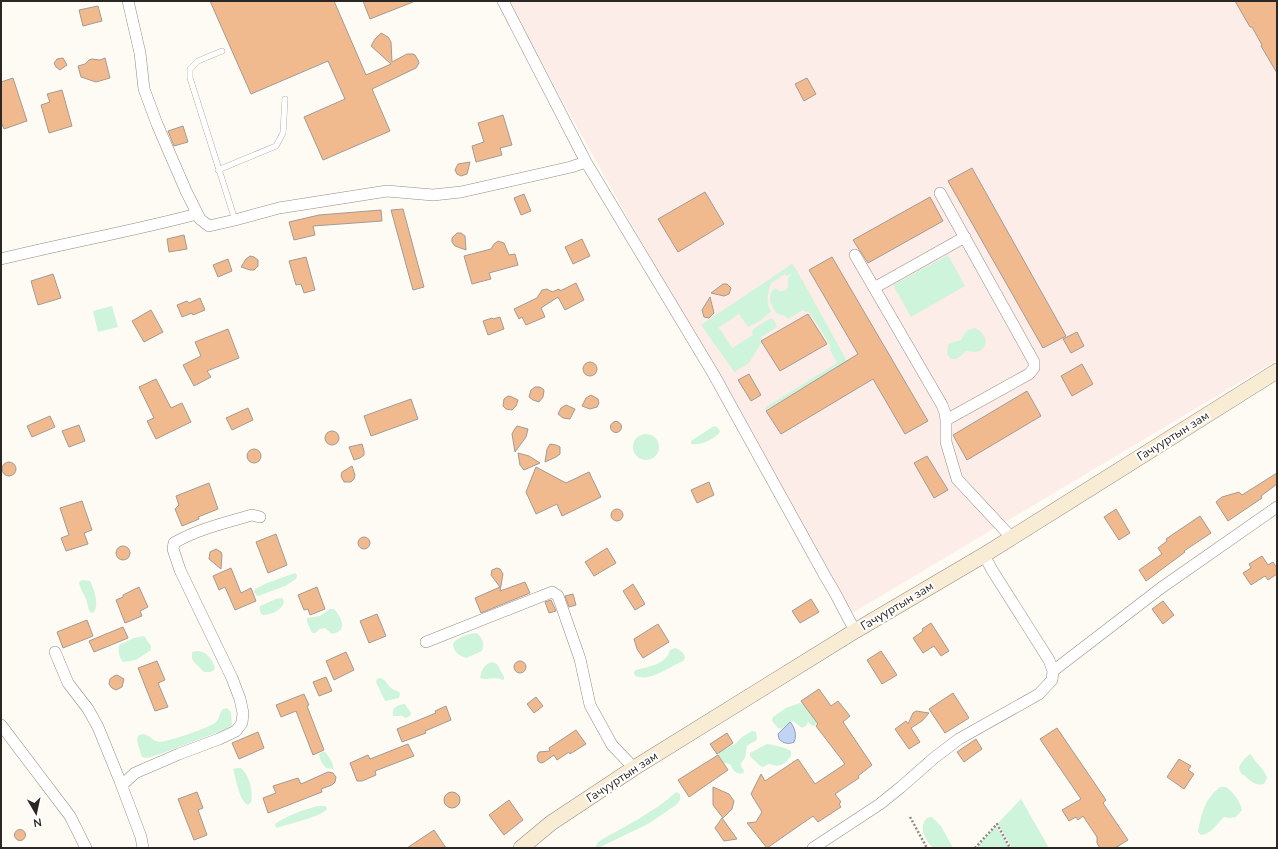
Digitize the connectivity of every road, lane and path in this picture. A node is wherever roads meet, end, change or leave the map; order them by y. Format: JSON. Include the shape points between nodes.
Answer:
{"nodes":[{"id":1,"x":128,"y":1,"type":"edge"},
{"id":2,"x":503,"y":1,"type":"edge"},
{"id":3,"x":222,"y":51,"type":"dead end"},
{"id":4,"x":285,"y":99,"type":"dead end"},
{"id":5,"x":586,"y":162,"type":"junction"},
{"id":6,"x":218,"y":170,"type":"junction"},
{"id":7,"x":940,"y":193,"type":"dead end"},
{"id":8,"x":197,"y":214,"type":"junction"},
{"id":9,"x":235,"y":220,"type":"junction"},
{"id":10,"x":965,"y":237,"type":"junction"},
{"id":11,"x":856,"y":255,"type":"dead end"},
{"id":12,"x":1,"y":259,"type":"edge"},
{"id":13,"x":874,"y":288,"type":"junction"},
{"id":14,"x":1277,"y":371,"type":"edge"},
{"id":15,"x":946,"y":420,"type":"junction"},
{"id":16,"x":1277,"y":507,"type":"edge"},
{"id":17,"x":260,"y":517,"type":"dead end"},
{"id":18,"x":1012,"y":538,"type":"junction"},
{"id":19,"x":984,"y":555,"type":"junction"},
{"id":20,"x":855,"y":631,"type":"junction"},
{"id":21,"x":426,"y":642,"type":"dead end"},
{"id":22,"x":56,"y":652,"type":"dead end"},
{"id":23,"x":1052,"y":671,"type":"junction"},
{"id":24,"x":1,"y":725,"type":"edge"},
{"id":25,"x":634,"y":768,"type":"junction"},
{"id":26,"x":122,"y":785,"type":"junction"},
{"id":27,"x":910,"y":817,"type":"dead end"},
{"id":28,"x":86,"y":848,"type":"edge"},
{"id":29,"x":143,"y":848,"type":"edge"},
{"id":30,"x":521,"y":848,"type":"edge"},
{"id":31,"x":813,"y":848,"type":"edge"},
{"id":32,"x":927,"y":848,"type":"edge"},
{"id":33,"x":975,"y":848,"type":"edge"},
{"id":34,"x":1010,"y":848,"type":"edge"}],
"edges":[{"from":1,"to":8,"type":"street","via":[[140,53],[144,89]]},
{"from":2,"to":5,"type":"street"},
{"from":3,"to":6,"type":"lane","via":[[198,61],[190,69],[190,78]]},
{"from":4,"to":6,"type":"lane","via":[[283,133],[276,146]]},
{"from":5,"to":9,"type":"street","via":[[461,192],[432,195],[387,191],[279,208]]},
{"from":5,"to":20,"type":"street","via":[[714,375]]},
{"from":6,"to":9,"type":"lane"},
{"from":7,"to":10,"type":"street"},
{"from":8,"to":9,"type":"street","via":[[209,226]]},
{"from":8,"to":12,"type":"street"},
{"from":10,"to":13,"type":"street"},
{"from":10,"to":15,"type":"street","via":[[1034,362],[1034,368],[1029,374]]},
{"from":11,"to":13,"type":"street"},
{"from":13,"to":15,"type":"street","via":[[942,405]]},
{"from":14,"to":18,"type":"main road","name":"Гачууртын зам"},
{"from":15,"to":18,"type":"street","via":[[946,442],[957,479]]},
{"from":16,"to":23,"type":"street","via":[[1162,588]]},
{"from":17,"to":26,"type":"street","via":[[252,515],[203,529],[174,543],[173,549],[180,570],[232,678],[240,699],[242,723],[236,731],[219,739],[135,773]]},
{"from":18,"to":19,"type":"main road","name":"Гачууртын зам"},
{"from":19,"to":20,"type":"main road","name":"Гачууртын зам"},
{"from":19,"to":23,"type":"street","via":[[1049,660]]},
{"from":20,"to":25,"type":"main road","name":"Гачууртын зам"},
{"from":21,"to":25,"type":"street","via":[[552,592],[558,596],[580,659],[590,705],[612,744]]},
{"from":22,"to":26,"type":"street","via":[[68,683],[98,726]]},
{"from":23,"to":31,"type":"street","via":[[1052,680],[1039,694],[959,739],[880,804]]},
{"from":24,"to":28,"type":"street","via":[[70,816]]},
{"from":25,"to":30,"type":"main road","name":"Гачууртын зам","via":[[551,823]]},
{"from":26,"to":29,"type":"street"},
{"from":27,"to":32,"type":"path"},
{"from":33,"to":34,"type":"path","via":[[997,824]]}]}
